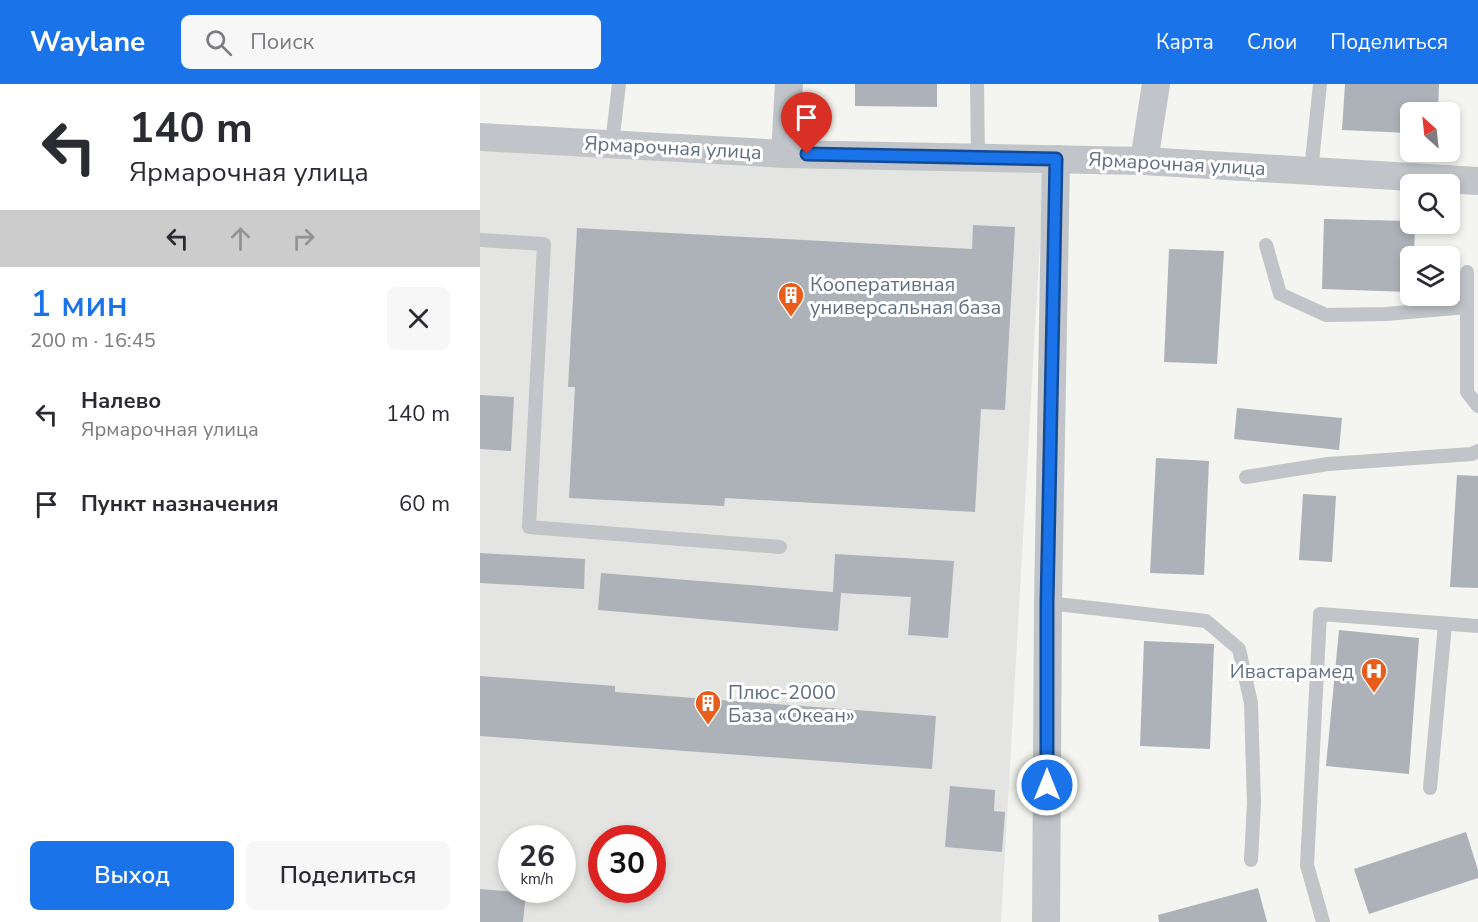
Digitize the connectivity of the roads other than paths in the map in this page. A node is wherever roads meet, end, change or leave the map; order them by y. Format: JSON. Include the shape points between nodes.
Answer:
{"nodes":[{"id":1,"x":620,"y":84,"type":"edge"},
{"id":2,"x":789,"y":84,"type":"edge"},
{"id":3,"x":977,"y":84,"type":"edge"},
{"id":4,"x":1156,"y":84,"type":"edge"},
{"id":5,"x":1320,"y":84,"type":"edge"},
{"id":6,"x":480,"y":137,"type":"edge"},
{"id":7,"x":612,"y":144,"type":"junction"},
{"id":8,"x":785,"y":154,"type":"junction"},
{"id":9,"x":978,"y":158,"type":"junction"},
{"id":10,"x":1056,"y":159,"type":"junction"},
{"id":11,"x":1144,"y":161,"type":"junction"},
{"id":12,"x":1311,"y":171,"type":"junction"},
{"id":13,"x":1478,"y":181,"type":"edge"},
{"id":14,"x":480,"y":240,"type":"edge"},
{"id":15,"x":1266,"y":245,"type":"dead end"},
{"id":16,"x":1467,"y":272,"type":"dead end"},
{"id":17,"x":1467,"y":307,"type":"junction"},
{"id":18,"x":1478,"y":406,"type":"edge"},
{"id":19,"x":1478,"y":451,"type":"edge"},
{"id":20,"x":1246,"y":477,"type":"dead end"},
{"id":21,"x":780,"y":548,"type":"dead end"},
{"id":22,"x":1047,"y":603,"type":"junction"},
{"id":23,"x":1445,"y":624,"type":"junction"},
{"id":24,"x":1478,"y":626,"type":"edge"},
{"id":25,"x":1430,"y":788,"type":"dead end"},
{"id":26,"x":1251,"y":860,"type":"dead end"},
{"id":27,"x":1046,"y":922,"type":"edge"},
{"id":28,"x":1323,"y":922,"type":"edge"}],
"edges":[{"from":1,"to":7,"type":"lane"},
{"from":2,"to":8,"type":"street"},
{"from":3,"to":9,"type":"lane"},
{"from":4,"to":11,"type":"street"},
{"from":5,"to":12,"type":"lane"},
{"from":6,"to":7,"type":"street","name":"Ярмарочная улица"},
{"from":7,"to":8,"type":"street","name":"Ярмарочная улица"},
{"from":8,"to":9,"type":"street","name":"Ярмарочная улица"},
{"from":9,"to":10,"type":"street","name":"Ярмарочная улица"},
{"from":10,"to":11,"type":"street","name":"Ярмарочная улица"},
{"from":10,"to":22,"type":"street"},
{"from":11,"to":12,"type":"street","name":"Ярмарочная улица"},
{"from":12,"to":13,"type":"street","name":"Ярмарочная улица"},
{"from":14,"to":21,"type":"lane","via":[[544,244],[529,527]]},
{"from":15,"to":17,"type":"lane","via":[[1280,294],[1326,315]]},
{"from":16,"to":17,"type":"lane"},
{"from":17,"to":18,"type":"lane","via":[[1467,392]]},
{"from":19,"to":20,"type":"lane","via":[[1328,464]]},
{"from":22,"to":26,"type":"lane","via":[[1206,621],[1239,649],[1251,703]]},
{"from":22,"to":27,"type":"street"},
{"from":23,"to":24,"type":"lane"},
{"from":23,"to":25,"type":"lane"},
{"from":23,"to":28,"type":"lane","via":[[1320,614],[1306,866]]}]}
